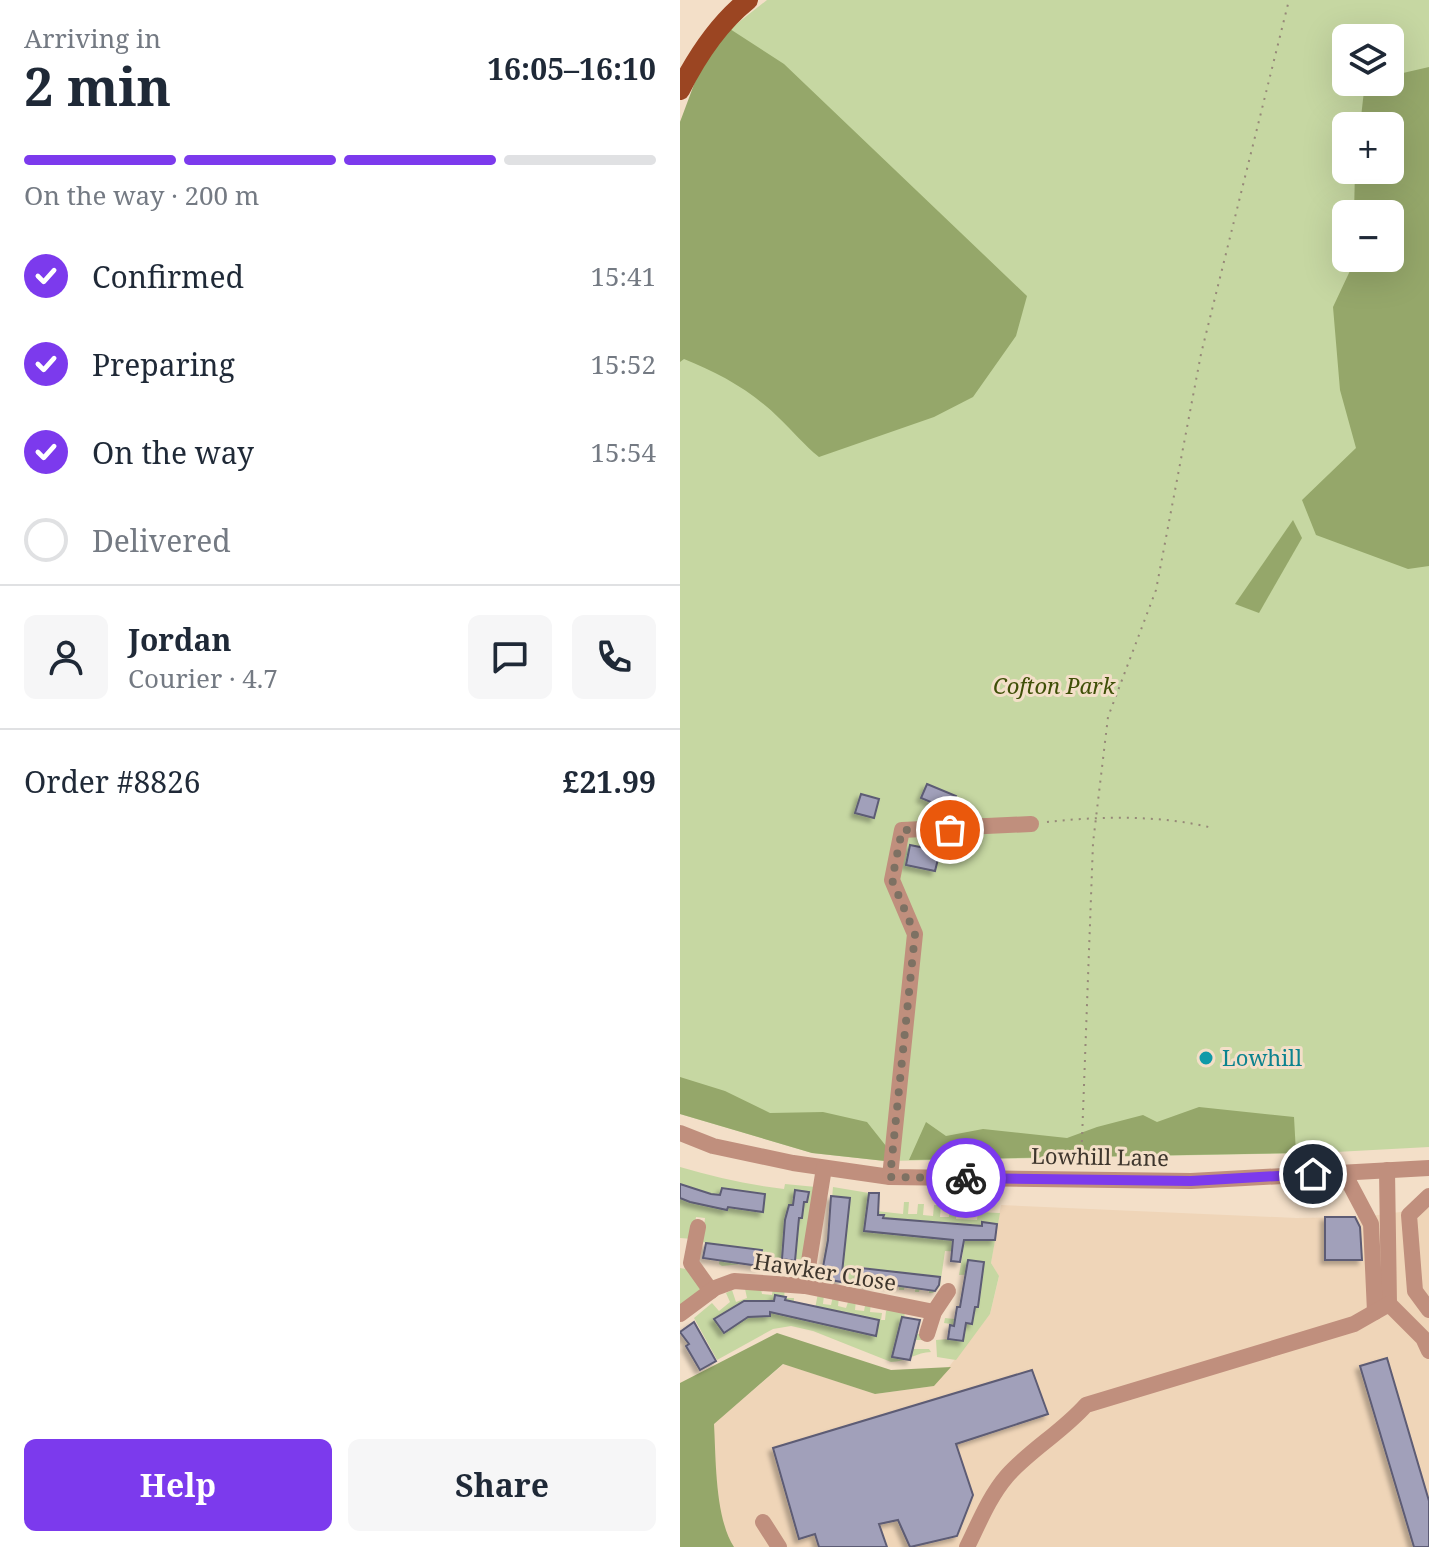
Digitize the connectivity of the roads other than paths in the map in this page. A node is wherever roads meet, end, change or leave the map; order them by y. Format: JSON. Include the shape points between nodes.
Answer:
{"nodes":[{"id":1,"x":748,"y":0,"type":"edge"},
{"id":2,"x":680,"y":90,"type":"edge"},
{"id":3,"x":1031,"y":824,"type":"road end"},
{"id":4,"x":680,"y":1133,"type":"edge"},
{"id":5,"x":824,"y":1168,"type":"junction"},
{"id":6,"x":1429,"y":1168,"type":"edge"},
{"id":7,"x":1387,"y":1170,"type":"junction"},
{"id":8,"x":1344,"y":1173,"type":"junction"},
{"id":9,"x":890,"y":1177,"type":"junction"},
{"id":10,"x":1429,"y":1196,"type":"edge"},
{"id":11,"x":698,"y":1227,"type":"dead end"},
{"id":12,"x":805,"y":1286,"type":"junction"},
{"id":13,"x":711,"y":1291,"type":"junction"},
{"id":14,"x":948,"y":1291,"type":"dead end"},
{"id":15,"x":1382,"y":1308,"type":"junction"},
{"id":16,"x":1429,"y":1310,"type":"edge"},
{"id":17,"x":934,"y":1312,"type":"junction"},
{"id":18,"x":680,"y":1314,"type":"edge"},
{"id":19,"x":927,"y":1334,"type":"dead end"},
{"id":20,"x":1429,"y":1351,"type":"edge"},
{"id":21,"x":763,"y":1522,"type":"dead end"},
{"id":22,"x":779,"y":1547,"type":"edge"},
{"id":23,"x":967,"y":1547,"type":"edge"}],
"edges":[{"from":1,"to":2,"type":"main road","via":[[719,28]]},
{"from":3,"to":9,"type":"street","via":[[902,830],[892,880],[915,934]]},
{"from":4,"to":5,"type":"street","name":"Lowhill Lane","via":[[713,1146]]},
{"from":5,"to":9,"type":"street","name":"Lowhill Lane"},
{"from":5,"to":12,"type":"street"},
{"from":6,"to":7,"type":"street","name":"Lowhill Lane"},
{"from":7,"to":8,"type":"street","name":"Lowhill Lane"},
{"from":7,"to":15,"type":"street"},
{"from":8,"to":9,"type":"street","name":"Lowhill Lane","via":[[1191,1181]]},
{"from":8,"to":15,"type":"street","via":[[1371,1224]]},
{"from":10,"to":16,"type":"street","via":[[1409,1215],[1415,1291]]},
{"from":11,"to":13,"type":"street","via":[[691,1263]]},
{"from":12,"to":13,"type":"street","name":"Hawker Close","via":[[734,1281]]},
{"from":12,"to":17,"type":"street","name":"Hawker Close"},
{"from":13,"to":18,"type":"street","name":"Hawker Close"},
{"from":14,"to":17,"type":"street"},
{"from":15,"to":20,"type":"street","via":[[1423,1338]]},
{"from":15,"to":23,"type":"street","via":[[1354,1324],[1086,1405],[1008,1475]]},
{"from":17,"to":19,"type":"street"},
{"from":21,"to":22,"type":"street"}]}
